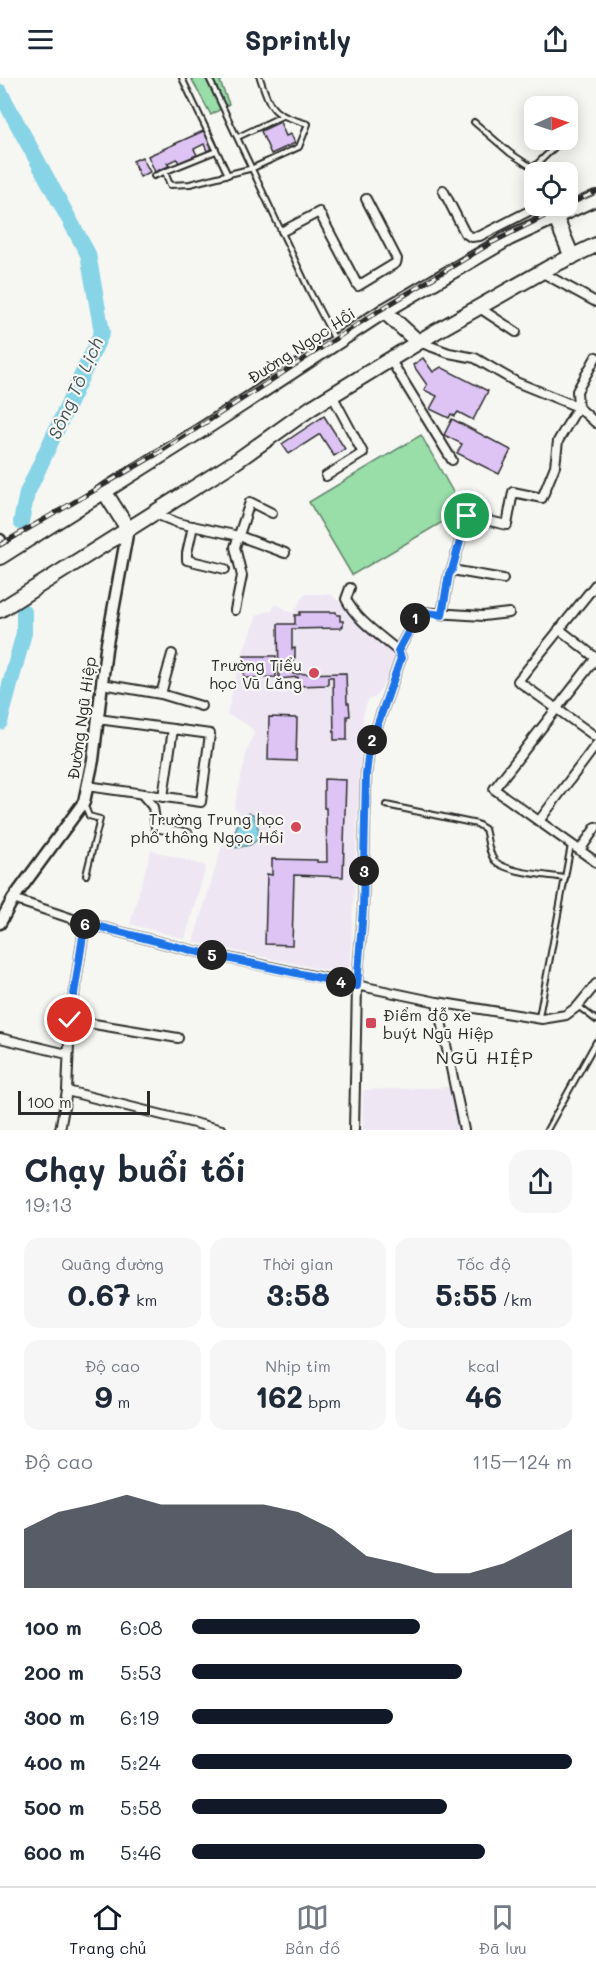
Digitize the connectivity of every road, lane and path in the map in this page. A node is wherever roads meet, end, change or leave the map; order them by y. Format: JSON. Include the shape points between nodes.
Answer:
{"nodes":[{"id":1,"x":182,"y":78,"type":"edge"},
{"id":2,"x":209,"y":78,"type":"edge"},
{"id":3,"x":260,"y":78,"type":"edge"},
{"id":4,"x":282,"y":116,"type":"junction"},
{"id":5,"x":474,"y":122,"type":"dead end"},
{"id":6,"x":238,"y":137,"type":"junction"},
{"id":7,"x":553,"y":150,"type":"edge"},
{"id":8,"x":216,"y":151,"type":"junction"},
{"id":9,"x":541,"y":162,"type":"edge"},
{"id":10,"x":524,"y":163,"type":"edge"},
{"id":11,"x":253,"y":168,"type":"junction"},
{"id":12,"x":165,"y":172,"type":"junction"},
{"id":13,"x":228,"y":175,"type":"junction"},
{"id":14,"x":154,"y":176,"type":"dead end"},
{"id":15,"x":444,"y":190,"type":"dead end"},
{"id":16,"x":596,"y":198,"type":"edge"},
{"id":17,"x":366,"y":199,"type":"dead end"},
{"id":18,"x":578,"y":203,"type":"edge"},
{"id":19,"x":524,"y":213,"type":"edge"},
{"id":20,"x":545,"y":216,"type":"edge"},
{"id":21,"x":555,"y":216,"type":"edge"},
{"id":22,"x":283,"y":231,"type":"junction"},
{"id":23,"x":596,"y":245,"type":"edge"},
{"id":24,"x":572,"y":257,"type":"junction"},
{"id":25,"x":541,"y":272,"type":"junction"},
{"id":26,"x":596,"y":302,"type":"edge"},
{"id":27,"x":478,"y":307,"type":"junction"},
{"id":28,"x":384,"y":311,"type":"junction"},
{"id":29,"x":516,"y":332,"type":"dead end"},
{"id":30,"x":336,"y":342,"type":"junction"},
{"id":31,"x":418,"y":342,"type":"junction"},
{"id":32,"x":596,"y":357,"type":"edge"},
{"id":33,"x":390,"y":359,"type":"junction"},
{"id":34,"x":332,"y":395,"type":"junction"},
{"id":35,"x":578,"y":407,"type":"junction"},
{"id":36,"x":596,"y":423,"type":"edge"},
{"id":37,"x":452,"y":460,"type":"dead end"},
{"id":38,"x":326,"y":476,"type":"dead end"},
{"id":39,"x":104,"y":491,"type":"junction"},
{"id":40,"x":153,"y":513,"type":"junction"},
{"id":41,"x":272,"y":513,"type":"dead end"},
{"id":42,"x":193,"y":526,"type":"junction"},
{"id":43,"x":128,"y":529,"type":"junction"},
{"id":44,"x":238,"y":536,"type":"junction"},
{"id":45,"x":2,"y":550,"type":"edge"},
{"id":46,"x":285,"y":553,"type":"dead end"},
{"id":47,"x":225,"y":569,"type":"dead end"},
{"id":48,"x":452,"y":570,"type":"junction"},
{"id":49,"x":503,"y":579,"type":"dead end"},
{"id":50,"x":596,"y":584,"type":"edge"},
{"id":51,"x":350,"y":588,"type":"dead end"},
{"id":52,"x":0,"y":610,"type":"edge"},
{"id":53,"x":235,"y":610,"type":"dead end"},
{"id":54,"x":509,"y":613,"type":"dead end"},
{"id":55,"x":442,"y":615,"type":"junction"},
{"id":56,"x":560,"y":629,"type":"junction"},
{"id":57,"x":398,"y":651,"type":"junction"},
{"id":58,"x":172,"y":654,"type":"dead end"},
{"id":59,"x":102,"y":684,"type":"junction"},
{"id":60,"x":161,"y":694,"type":"junction"},
{"id":61,"x":201,"y":706,"type":"dead end"},
{"id":62,"x":556,"y":708,"type":"junction"},
{"id":63,"x":98,"y":719,"type":"junction"},
{"id":64,"x":173,"y":729,"type":"junction"},
{"id":65,"x":596,"y":737,"type":"edge"},
{"id":66,"x":596,"y":745,"type":"edge"},
{"id":67,"x":87,"y":786,"type":"junction"},
{"id":68,"x":142,"y":794,"type":"junction"},
{"id":69,"x":163,"y":797,"type":"junction"},
{"id":70,"x":84,"y":802,"type":"junction"},
{"id":71,"x":386,"y":805,"type":"dead end"},
{"id":72,"x":539,"y":821,"type":"junction"},
{"id":73,"x":596,"y":827,"type":"edge"},
{"id":74,"x":188,"y":834,"type":"dead end"},
{"id":75,"x":571,"y":844,"type":"junction"},
{"id":76,"x":580,"y":850,"type":"junction"},
{"id":77,"x":596,"y":862,"type":"edge"},
{"id":78,"x":86,"y":875,"type":"dead end"},
{"id":79,"x":565,"y":878,"type":"junction"},
{"id":80,"x":13,"y":899,"type":"junction"},
{"id":81,"x":0,"y":922,"type":"edge"},
{"id":82,"x":85,"y":923,"type":"junction"},
{"id":83,"x":596,"y":984,"type":"edge"},
{"id":84,"x":357,"y":986,"type":"junction"},
{"id":85,"x":438,"y":1002,"type":"junction"},
{"id":86,"x":578,"y":1006,"type":"junction"},
{"id":87,"x":539,"y":1018,"type":"junction"},
{"id":88,"x":70,"y":1020,"type":"junction"},
{"id":89,"x":596,"y":1020,"type":"edge"},
{"id":90,"x":0,"y":1038,"type":"edge"},
{"id":91,"x":178,"y":1038,"type":"dead end"},
{"id":92,"x":596,"y":1042,"type":"edge"},
{"id":93,"x":67,"y":1054,"type":"junction"},
{"id":94,"x":67,"y":1091,"type":"junction"},
{"id":95,"x":60,"y":1130,"type":"edge"},
{"id":96,"x":222,"y":1130,"type":"edge"},
{"id":97,"x":354,"y":1130,"type":"edge"},
{"id":98,"x":464,"y":1130,"type":"edge"},
{"id":99,"x":548,"y":1130,"type":"edge"}],
"edges":[{"from":1,"to":8,"type":"lane"},
{"from":2,"to":6,"type":"lane"},
{"from":3,"to":4,"type":"lane","via":[[269,106]]},
{"from":4,"to":6,"type":"lane"},
{"from":4,"to":11,"type":"lane","via":[[308,124],[299,147]]},
{"from":5,"to":10,"type":"lane"},
{"from":6,"to":11,"type":"lane"},
{"from":7,"to":9,"type":"lane"},
{"from":8,"to":12,"type":"lane"},
{"from":8,"to":13,"type":"lane"},
{"from":11,"to":13,"type":"lane"},
{"from":11,"to":22,"type":"lane"},
{"from":12,"to":13,"type":"lane","via":[[173,186]]},
{"from":12,"to":14,"type":"lane"},
{"from":15,"to":19,"type":"street","via":[[465,233],[471,237]]},
{"from":16,"to":18,"type":"highway","name":"Đường Ngọc Hồi"},
{"from":17,"to":22,"type":"street","via":[[397,261],[358,286],[319,212]]},
{"from":20,"to":28,"type":"highway","name":"Đường Ngọc Hồi"},
{"from":21,"to":24,"type":"highway"},
{"from":22,"to":30,"type":"lane"},
{"from":23,"to":24,"type":"highway"},
{"from":24,"to":25,"type":"highway"},
{"from":25,"to":26,"type":"street"},
{"from":25,"to":27,"type":"highway"},
{"from":27,"to":29,"type":"street"},
{"from":27,"to":31,"type":"highway"},
{"from":28,"to":30,"type":"highway","name":"Đường Ngọc Hồi"},
{"from":28,"to":31,"type":"highway"},
{"from":30,"to":39,"type":"highway","name":"Đường Ngọc Hồi"},
{"from":31,"to":33,"type":"highway"},
{"from":31,"to":35,"type":"street","via":[[475,358],[516,382]]},
{"from":32,"to":35,"type":"street","via":[[577,391]]},
{"from":33,"to":34,"type":"highway"},
{"from":33,"to":37,"type":"street"},
{"from":34,"to":38,"type":"street","via":[[363,453]]},
{"from":34,"to":40,"type":"highway"},
{"from":35,"to":36,"type":"street"},
{"from":35,"to":48,"type":"street","via":[[558,441],[555,466],[542,498],[513,492],[507,525],[467,516]]},
{"from":39,"to":43,"type":"highway"},
{"from":39,"to":45,"type":"highway","name":"Đường Ngọc Hồi","via":[[33,536]]},
{"from":40,"to":42,"type":"street"},
{"from":40,"to":43,"type":"highway"},
{"from":41,"to":44,"type":"street","via":[[250,502]]},
{"from":42,"to":44,"type":"street"},
{"from":42,"to":47,"type":"street","via":[[187,560]]},
{"from":43,"to":52,"type":"highway"},
{"from":43,"to":59,"type":"street","name":"Đường Ngũ Hiệp"},
{"from":44,"to":46,"type":"street"},
{"from":44,"to":53,"type":"street","via":[[235,548],[242,576]]},
{"from":48,"to":49,"type":"street"},
{"from":48,"to":55,"type":"street"},
{"from":50,"to":56,"type":"street"},
{"from":51,"to":57,"type":"street","via":[[346,599],[349,605]]},
{"from":54,"to":55,"type":"street"},
{"from":55,"to":57,"type":"street","via":[[419,612]]},
{"from":56,"to":62,"type":"street","via":[[596,658]]},
{"from":56,"to":62,"type":"street","via":[[518,681]]},
{"from":57,"to":84,"type":"street","via":[[401,658],[369,749]]},
{"from":58,"to":60,"type":"street"},
{"from":59,"to":60,"type":"street"},
{"from":59,"to":63,"type":"street","name":"Đường Ngũ Hiệp"},
{"from":60,"to":61,"type":"street"},
{"from":62,"to":65,"type":"street"},
{"from":62,"to":72,"type":"street","via":[[494,789]]},
{"from":63,"to":64,"type":"street"},
{"from":63,"to":67,"type":"street","name":"Đường Ngũ Hiệp"},
{"from":64,"to":69,"type":"street"},
{"from":64,"to":69,"type":"street","via":[[210,734],[201,802]]},
{"from":66,"to":72,"type":"street"},
{"from":67,"to":68,"type":"street"},
{"from":67,"to":70,"type":"street","name":"Đường Ngũ Hiệp"},
{"from":68,"to":69,"type":"street"},
{"from":68,"to":74,"type":"street","via":[[153,807],[156,827]]},
{"from":70,"to":78,"type":"lane","via":[[90,816],[100,819]]},
{"from":70,"to":80,"type":"street","name":"Đường Ngũ Hiệp"},
{"from":71,"to":79,"type":"lane","via":[[477,824],[485,829],[495,860],[502,866]]},
{"from":72,"to":75,"type":"street"},
{"from":73,"to":76,"type":"street"},
{"from":75,"to":76,"type":"street"},
{"from":75,"to":79,"type":"lane"},
{"from":76,"to":77,"type":"street"},
{"from":79,"to":87,"type":"lane"},
{"from":80,"to":81,"type":"street","name":"Đường Ngũ Hiệp"},
{"from":80,"to":82,"type":"street"},
{"from":82,"to":84,"type":"street"},
{"from":82,"to":88,"type":"street"},
{"from":83,"to":86,"type":"street"},
{"from":84,"to":85,"type":"street"},
{"from":84,"to":97,"type":"street"},
{"from":85,"to":87,"type":"street"},
{"from":85,"to":98,"type":"street"},
{"from":86,"to":87,"type":"street","via":[[566,1015]]},
{"from":86,"to":89,"type":"lane"},
{"from":88,"to":91,"type":"street"},
{"from":88,"to":93,"type":"street"},
{"from":90,"to":93,"type":"street"},
{"from":92,"to":99,"type":"lane"},
{"from":93,"to":94,"type":"street"},
{"from":94,"to":95,"type":"street"},
{"from":94,"to":96,"type":"street"}]}
